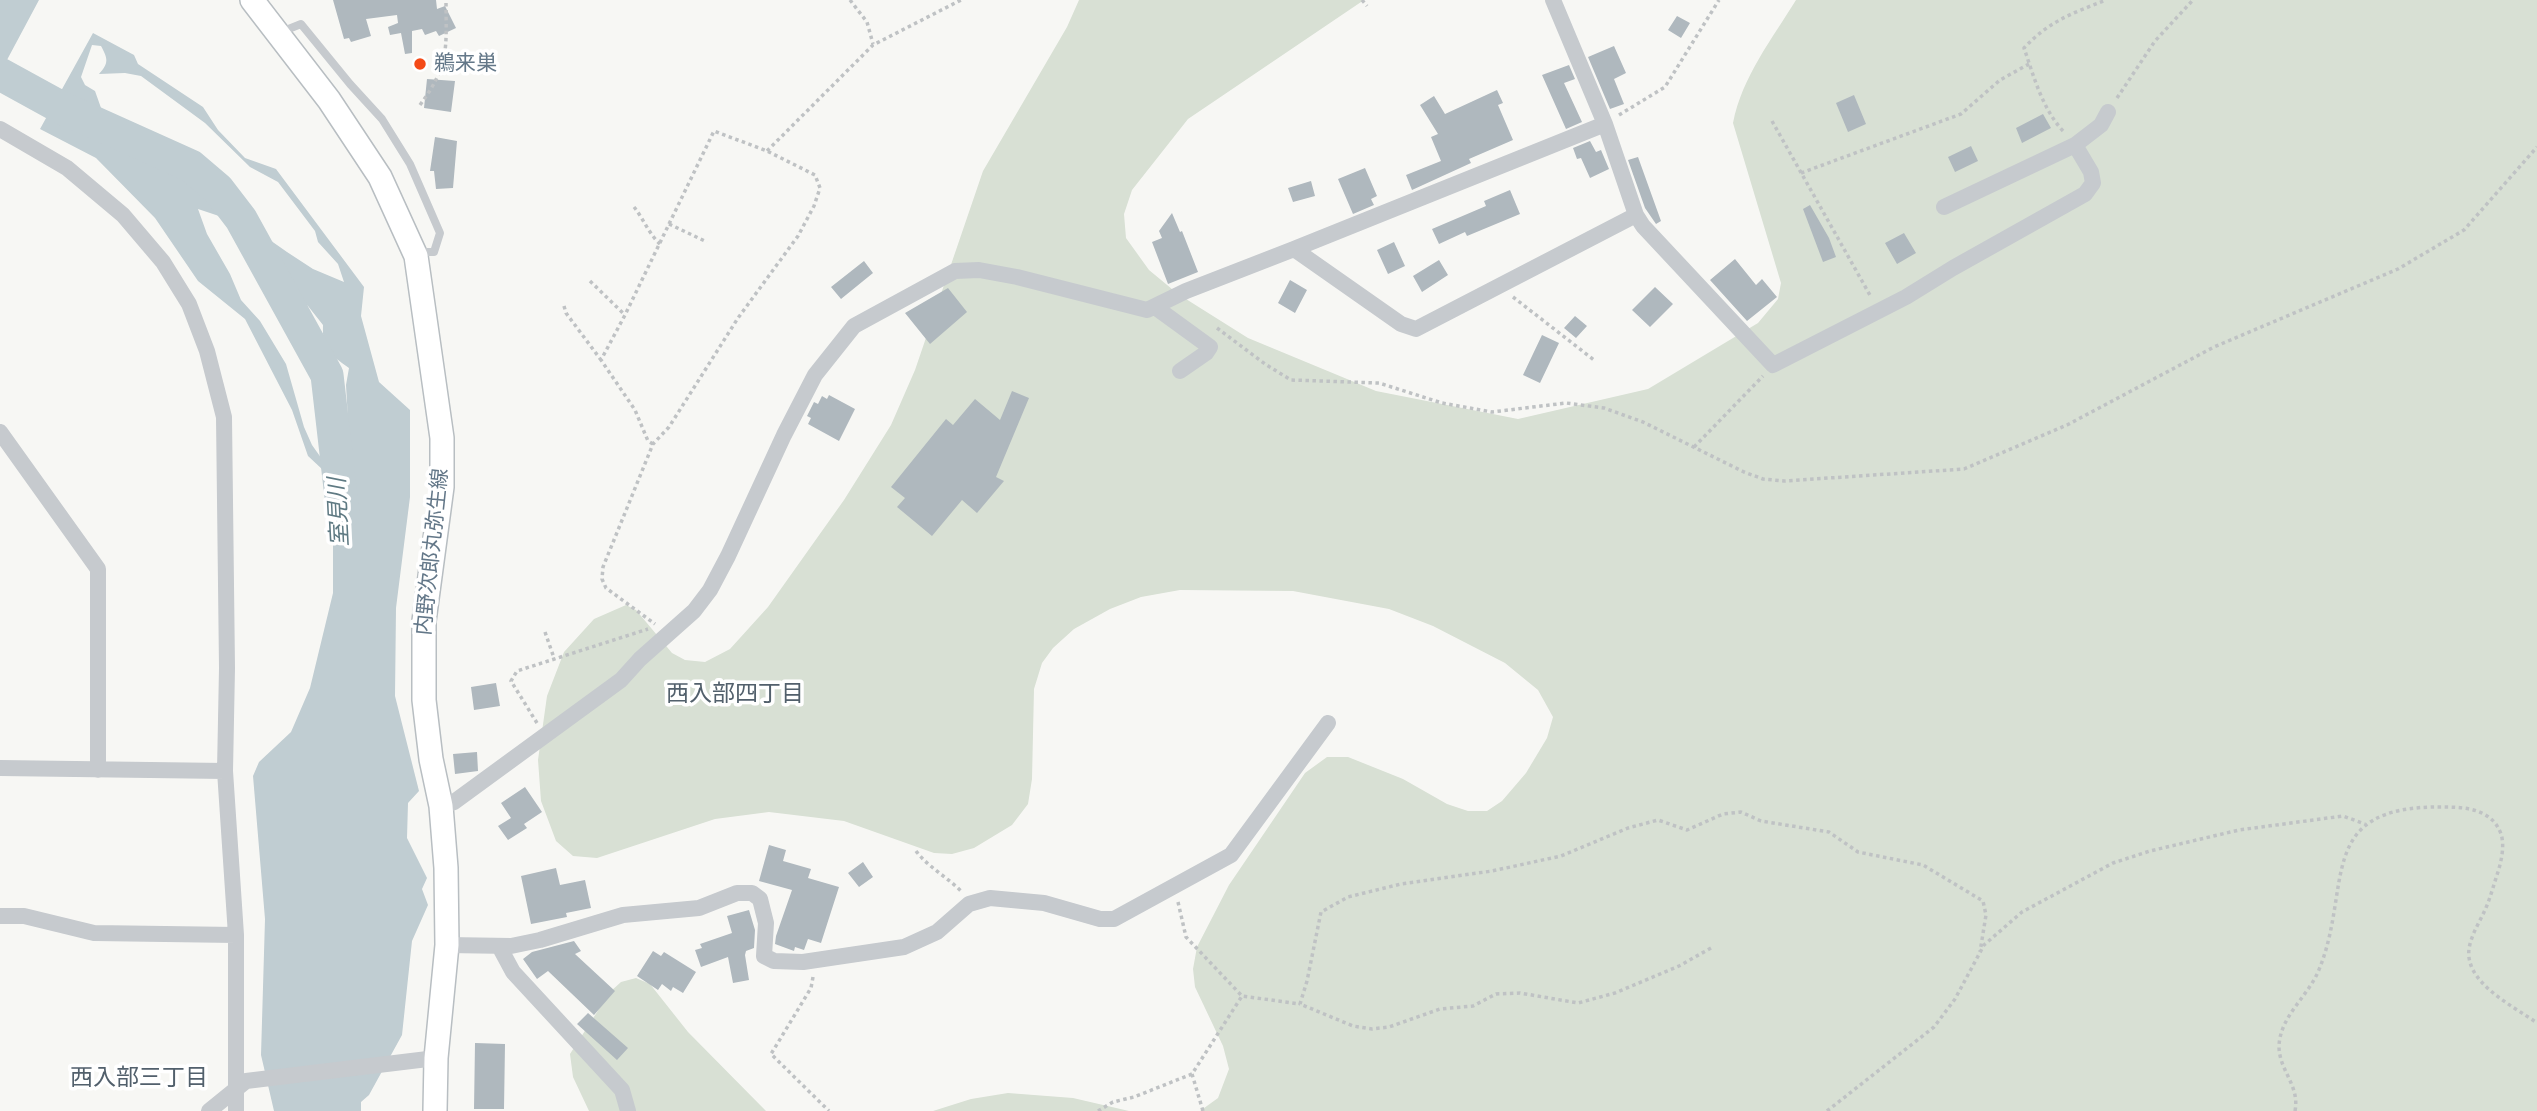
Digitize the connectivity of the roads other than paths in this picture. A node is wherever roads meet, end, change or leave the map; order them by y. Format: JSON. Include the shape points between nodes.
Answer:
{"nodes":[{"id":1,"x":252,"y":0,"type":"edge"},
{"id":2,"x":1553,"y":0,"type":"edge"},
{"id":3,"x":278,"y":33,"type":"junction"},
{"id":4,"x":2108,"y":112,"type":"road end"},
{"id":5,"x":1605,"y":124,"type":"junction"},
{"id":6,"x":0,"y":129,"type":"edge"},
{"id":7,"x":2075,"y":145,"type":"junction"},
{"id":8,"x":1944,"y":207,"type":"dead end"},
{"id":9,"x":1636,"y":215,"type":"junction"},
{"id":10,"x":1294,"y":249,"type":"junction"},
{"id":11,"x":416,"y":256,"type":"junction"},
{"id":12,"x":1155,"y":307,"type":"junction"},
{"id":13,"x":1180,"y":371,"type":"dead end"},
{"id":14,"x":0,"y":432,"type":"edge"},
{"id":15,"x":1328,"y":723,"type":"dead end"},
{"id":16,"x":0,"y":768,"type":"edge"},
{"id":17,"x":98,"y":770,"type":"junction"},
{"id":18,"x":225,"y":771,"type":"junction"},
{"id":19,"x":441,"y":806,"type":"junction"},
{"id":20,"x":0,"y":916,"type":"edge"},
{"id":21,"x":236,"y":935,"type":"junction"},
{"id":22,"x":447,"y":946,"type":"junction"},
{"id":23,"x":499,"y":946,"type":"junction"},
{"id":24,"x":429,"y":1059,"type":"junction"},
{"id":25,"x":240,"y":1086,"type":"junction"},
{"id":26,"x":209,"y":1111,"type":"edge"},
{"id":27,"x":236,"y":1111,"type":"edge"},
{"id":28,"x":435,"y":1111,"type":"edge"},
{"id":29,"x":628,"y":1111,"type":"edge"}],
"edges":[{"from":1,"to":3,"type":"main road","name":"内野次郎丸弥生線"},
{"from":2,"to":5,"type":"street"},
{"from":3,"to":11,"type":"main road","name":"内野次郎丸弥生線","via":[[380,177]]},
{"from":3,"to":11,"type":"lane","via":[[301,24],[382,119],[410,164],[440,233],[434,252]]},
{"from":4,"to":7,"type":"street","via":[[2101,125]]},
{"from":5,"to":9,"type":"street"},
{"from":5,"to":10,"type":"street"},
{"from":6,"to":18,"type":"street","via":[[67,168],[123,215],[163,262],[189,304],[207,351],[224,417]]},
{"from":7,"to":8,"type":"street"},
{"from":7,"to":9,"type":"street","via":[[2091,172],[2093,183],[2085,194],[1879,311],[1773,365]]},
{"from":9,"to":10,"type":"street","via":[[1416,329],[1401,324]]},
{"from":10,"to":12,"type":"street"},
{"from":11,"to":19,"type":"main road","name":"内野次郎丸弥生線","via":[[442,438],[442,487],[424,621],[424,700]]},
{"from":12,"to":13,"type":"street","via":[[1210,346]]},
{"from":12,"to":19,"type":"street","via":[[1147,310],[979,270],[955,271],[854,326],[816,375],[728,556],[694,611],[621,680],[454,802]]},
{"from":14,"to":17,"type":"street","via":[[98,569]]},
{"from":15,"to":23,"type":"street","via":[[1231,855],[1114,919],[1044,903],[990,898],[969,904],[937,932],[904,947],[813,961],[774,961],[764,956],[766,923],[760,899],[737,893],[699,908],[623,915],[540,940]]},
{"from":16,"to":17,"type":"street"},
{"from":17,"to":18,"type":"street"},
{"from":18,"to":21,"type":"street"},
{"from":19,"to":22,"type":"main road","name":"内野次郎丸弥生線"},
{"from":20,"to":21,"type":"street","via":[[24,916],[94,933]]},
{"from":21,"to":25,"type":"street"},
{"from":22,"to":23,"type":"street"},
{"from":22,"to":24,"type":"main road","name":"内野次郎丸弥生線"},
{"from":23,"to":29,"type":"street","via":[[513,972],[622,1090]]},
{"from":24,"to":25,"type":"street"},
{"from":24,"to":28,"type":"main road","name":"内野次郎丸弥生線"},
{"from":25,"to":26,"type":"street"},
{"from":25,"to":27,"type":"street"}]}
